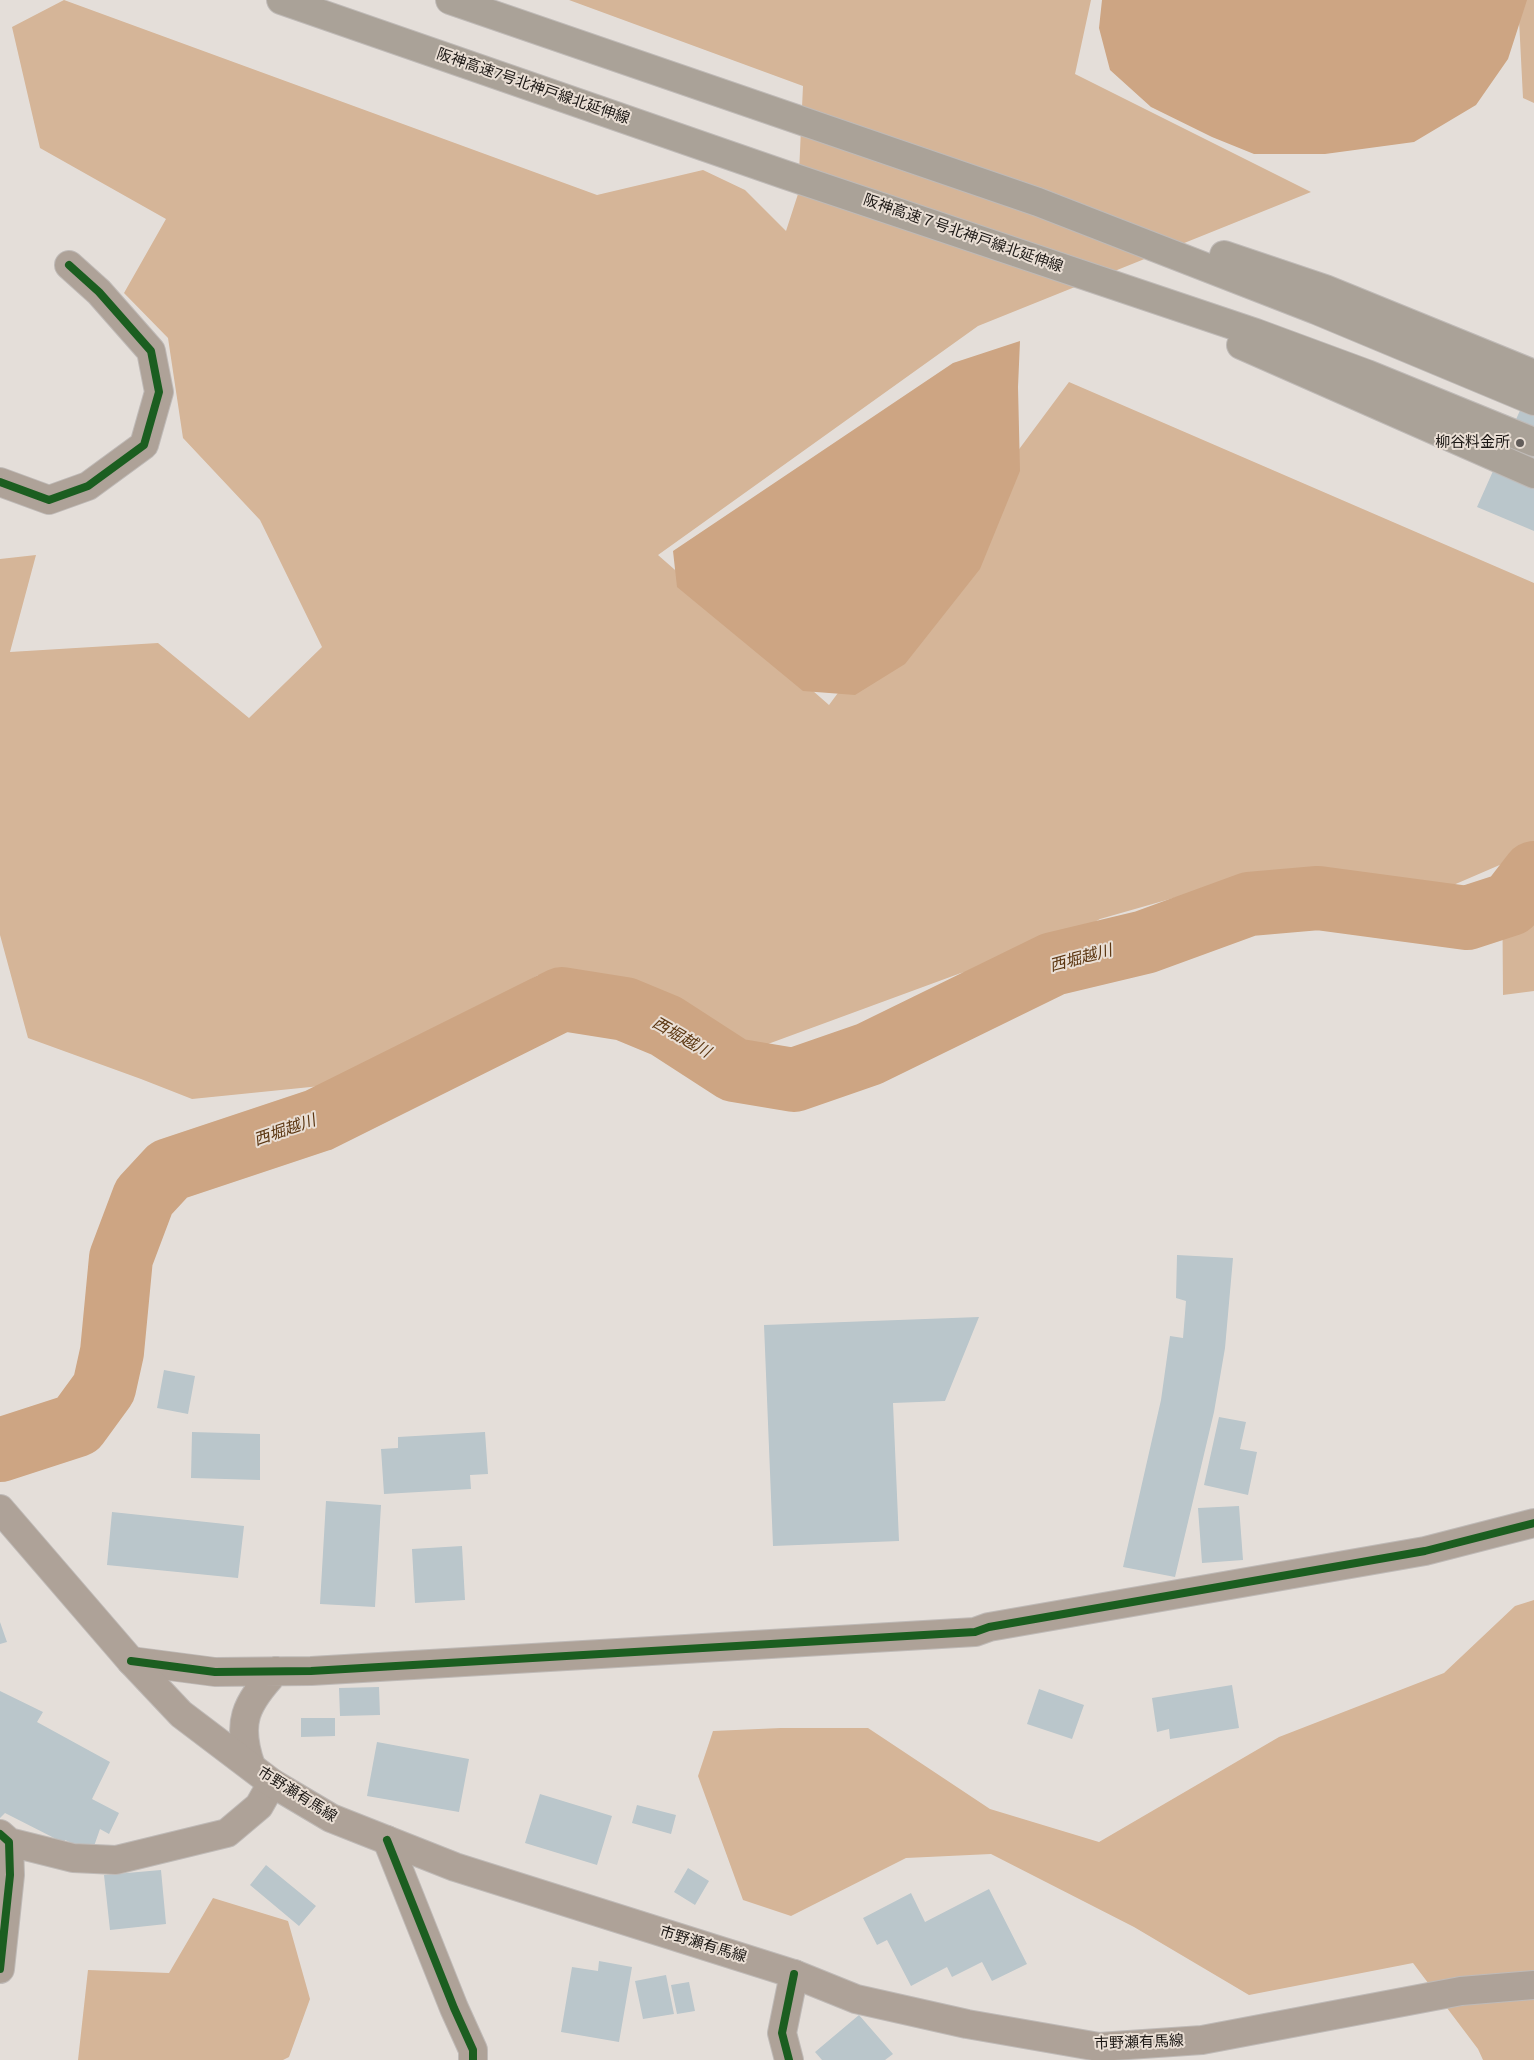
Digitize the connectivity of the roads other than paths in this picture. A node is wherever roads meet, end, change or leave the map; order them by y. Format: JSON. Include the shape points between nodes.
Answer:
{"nodes":[{"id":1,"x":281,"y":0,"type":"edge"},
{"id":2,"x":450,"y":0,"type":"edge"},
{"id":3,"x":786,"y":175,"type":"joint"},
{"id":4,"x":69,"y":265,"type":"dead end"},
{"id":5,"x":1320,"y":300,"type":"junction"},
{"id":6,"x":1251,"y":340,"type":"junction"},
{"id":7,"x":1534,"y":374,"type":"edge"},
{"id":8,"x":1534,"y":401,"type":"edge"},
{"id":9,"x":1534,"y":442,"type":"edge"},
{"id":10,"x":1534,"y":474,"type":"edge"},
{"id":11,"x":0,"y":482,"type":"edge"},
{"id":12,"x":0,"y":1509,"type":"edge"},
{"id":13,"x":1534,"y":1523,"type":"edge"},
{"id":14,"x":130,"y":1661,"type":"junction"},
{"id":15,"x":276,"y":1671,"type":"junction"},
{"id":16,"x":250,"y":1766,"type":"junction"},
{"id":17,"x":272,"y":1783,"type":"junction"},
{"id":18,"x":4,"y":1838,"type":"edge"},
{"id":19,"x":387,"y":1840,"type":"junction"},
{"id":20,"x":0,"y":1969,"type":"edge"},
{"id":21,"x":794,"y":1974,"type":"junction"},
{"id":22,"x":1534,"y":1985,"type":"edge"},
{"id":23,"x":473,"y":2060,"type":"edge"},
{"id":24,"x":789,"y":2060,"type":"edge"}],
"edges":[{"from":1,"to":3,"type":"highway","name":"阪神高速7号北神戸線北延伸線"},
{"from":2,"to":5,"type":"highway"},
{"from":3,"to":6,"type":"highway","name":"阪神高速７号北神戸線北延伸線","via":[[1140,294]]},
{"from":4,"to":11,"type":"street","via":[[100,292],[151,351],[159,392],[144,445],[88,486],[49,500]]},
{"from":5,"to":7,"type":"highway"},
{"from":5,"to":8,"type":"highway"},
{"from":6,"to":9,"type":"highway","via":[[1367,374]]},
{"from":6,"to":10,"type":"highway"},
{"from":12,"to":14,"type":"street","name":"市野瀬有馬線"},
{"from":13,"to":15,"type":"street","via":[[1426,1551],[975,1632]]},
{"from":14,"to":15,"type":"street","via":[[215,1672]]},
{"from":14,"to":16,"type":"street","name":"市野瀬有馬線","via":[[181,1714]]},
{"from":15,"to":16,"type":"street","via":[[250,1704],[242,1727],[243,1745]]},
{"from":16,"to":17,"type":"street","name":"市野瀬有馬線"},
{"from":17,"to":18,"type":"street","via":[[259,1806],[227,1832],[116,1860],[72,1858]]},
{"from":17,"to":19,"type":"street","name":"市野瀬有馬線","via":[[331,1818]]},
{"from":18,"to":20,"type":"street","via":[[10,1875]]},
{"from":19,"to":21,"type":"street","name":"市野瀬有馬線","via":[[455,1867]]},
{"from":19,"to":23,"type":"street","via":[[473,2050]]},
{"from":21,"to":22,"type":"street","name":"市野瀬有馬線","via":[[856,1999],[967,2024],[1099,2047],[1202,2040],[1461,1991]]},
{"from":21,"to":24,"type":"street","via":[[782,2033]]}]}
